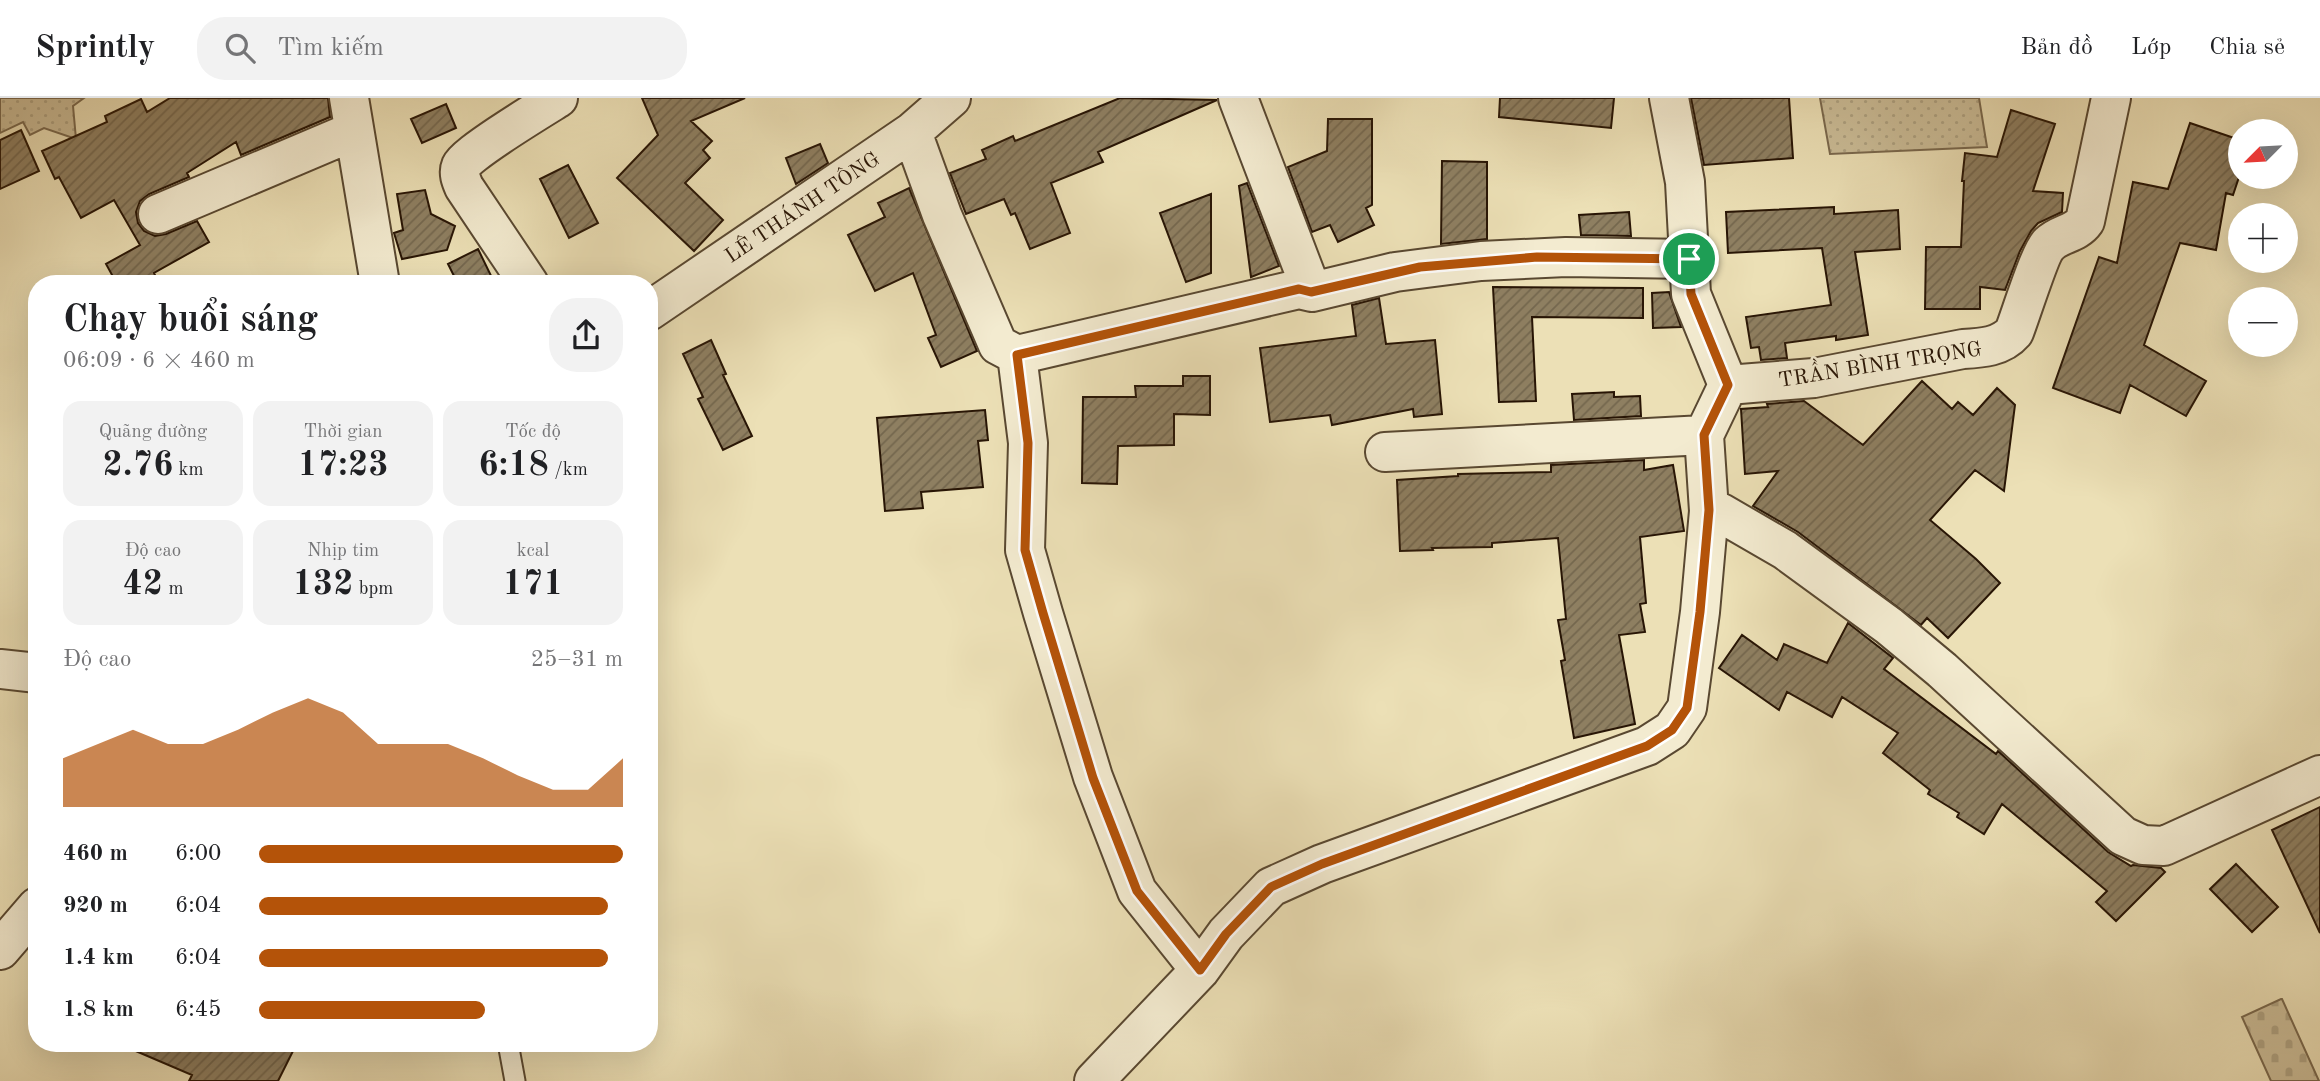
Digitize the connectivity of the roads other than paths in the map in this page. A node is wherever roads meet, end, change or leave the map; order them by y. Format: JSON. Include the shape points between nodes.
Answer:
{"nodes":[{"id":1,"x":558,"y":98,"type":"edge"},
{"id":2,"x":951,"y":98,"type":"edge"},
{"id":3,"x":1238,"y":98,"type":"edge"},
{"id":4,"x":1669,"y":98,"type":"edge"},
{"id":5,"x":2111,"y":98,"type":"edge"},
{"id":6,"x":351,"y":114,"type":"edge"},
{"id":7,"x":912,"y":132,"type":"junction"},
{"id":8,"x":158,"y":214,"type":"dead end"},
{"id":9,"x":1689,"y":259,"type":"junction"},
{"id":10,"x":378,"y":275,"type":"edge"},
{"id":11,"x":523,"y":275,"type":"edge"},
{"id":12,"x":1311,"y":292,"type":"junction"},
{"id":13,"x":658,"y":305,"type":"edge"},
{"id":14,"x":1017,"y":355,"type":"junction"},
{"id":15,"x":1728,"y":385,"type":"junction"},
{"id":16,"x":1704,"y":435,"type":"junction"},
{"id":17,"x":1385,"y":452,"type":"dead end"},
{"id":18,"x":1709,"y":510,"type":"junction"},
{"id":19,"x":0,"y":669,"type":"edge"},
{"id":20,"x":28,"y":672,"type":"edge"},
{"id":21,"x":2320,"y":775,"type":"edge"},
{"id":22,"x":28,"y":917,"type":"edge"},
{"id":23,"x":0,"y":950,"type":"edge"},
{"id":24,"x":1200,"y":970,"type":"junction"},
{"id":25,"x":509,"y":1052,"type":"edge"},
{"id":26,"x":514,"y":1081,"type":"edge"},
{"id":27,"x":1094,"y":1081,"type":"edge"}],
"edges":[{"from":1,"to":11,"type":"street","via":[[484,146],[460,169],[464,187]]},
{"from":2,"to":7,"type":"street","name":"LÊ THÁNH TÔNG"},
{"from":3,"to":12,"type":"street"},
{"from":4,"to":9,"type":"street","via":[[1685,183]]},
{"from":5,"to":15,"type":"street","name":"TRẦN BÌNH TRỌNG","via":[[2085,221],[2045,249],[2010,337],[1985,348],[1814,378]]},
{"from":6,"to":8,"type":"street"},
{"from":6,"to":10,"type":"street"},
{"from":7,"to":13,"type":"street","name":"LÊ THÁNH TÔNG"},
{"from":7,"to":14,"type":"street","via":[[998,345]]},
{"from":9,"to":12,"type":"street","via":[[1481,261],[1395,272]]},
{"from":9,"to":15,"type":"street","via":[[1691,294]]},
{"from":12,"to":14,"type":"street","via":[[1299,289]]},
{"from":14,"to":24,"type":"street","via":[[1028,443],[1025,550],[1043,613],[1093,778],[1137,891]]},
{"from":15,"to":16,"type":"street"},
{"from":16,"to":17,"type":"street"},
{"from":16,"to":18,"type":"street"},
{"from":18,"to":21,"type":"street","via":[[1785,550],[1889,626],[2123,836],[2143,845],[2164,846]]},
{"from":18,"to":24,"type":"street","via":[[1687,708],[1672,730],[1647,746],[1322,864],[1271,887],[1226,934]]},
{"from":19,"to":20,"type":"street"},
{"from":22,"to":23,"type":"street"},
{"from":24,"to":27,"type":"street"},
{"from":25,"to":26,"type":"lane"}]}
